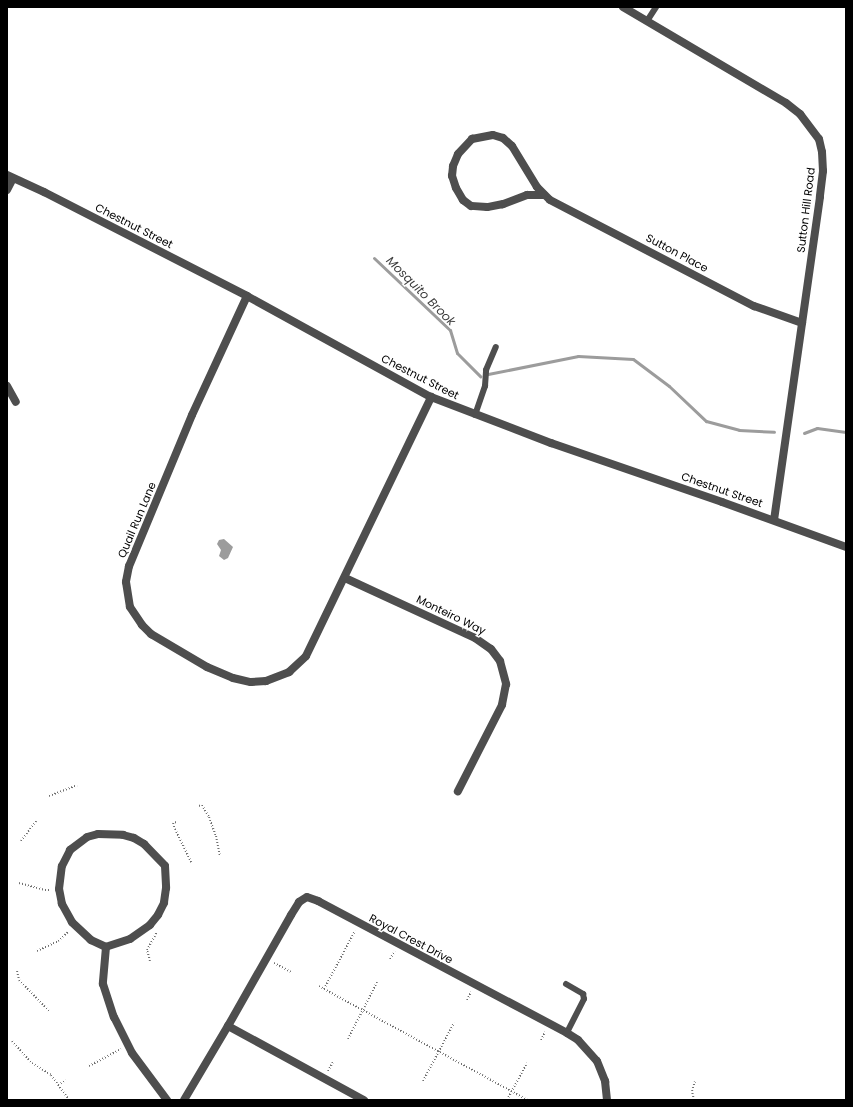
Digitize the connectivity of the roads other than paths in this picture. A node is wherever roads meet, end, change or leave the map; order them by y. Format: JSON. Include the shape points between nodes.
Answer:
{"nodes":[{"id":1,"x":623,"y":7,"type":"edge"},
{"id":2,"x":656,"y":7,"type":"edge"},
{"id":3,"x":647,"y":21,"type":"junction"},
{"id":4,"x":10,"y":177,"type":"edge"},
{"id":5,"x":7,"y":190,"type":"edge"},
{"id":6,"x":544,"y":195,"type":"junction"},
{"id":7,"x":247,"y":296,"type":"junction"},
{"id":8,"x":802,"y":323,"type":"junction"},
{"id":9,"x":496,"y":347,"type":"dead end"},
{"id":10,"x":7,"y":386,"type":"edge"},
{"id":11,"x":430,"y":396,"type":"junction"},
{"id":12,"x":16,"y":402,"type":"dead end"},
{"id":13,"x":475,"y":415,"type":"junction"},
{"id":14,"x":774,"y":520,"type":"junction"},
{"id":15,"x":846,"y":547,"type":"edge"},
{"id":16,"x":345,"y":578,"type":"junction"},
{"id":17,"x":458,"y":791,"type":"dead end"},
{"id":18,"x":106,"y":947,"type":"junction"},
{"id":19,"x":566,"y":984,"type":"dead end"},
{"id":20,"x":228,"y":1026,"type":"junction"},
{"id":21,"x":567,"y":1033,"type":"junction"},
{"id":22,"x":167,"y":1100,"type":"edge"},
{"id":23,"x":184,"y":1100,"type":"edge"},
{"id":24,"x":364,"y":1100,"type":"edge"},
{"id":25,"x":607,"y":1100,"type":"edge"}],
"edges":[{"from":1,"to":3,"type":"street","name":"Sutton Hill Road"},
{"from":2,"to":3,"type":"lane"},
{"from":3,"to":8,"type":"street","name":"Sutton Hill Road","via":[[786,103],[800,114],[819,139],[823,171]]},
{"from":4,"to":5,"type":"street"},
{"from":4,"to":7,"type":"street","name":"Chestnut Street"},
{"from":6,"to":6,"type":"street","name":"Sutton Place","via":[[531,179],[512,146],[499,137],[472,139],[458,154],[453,166],[452,176],[456,188],[463,200],[471,206],[487,207],[527,195]]},
{"from":6,"to":8,"type":"street","name":"Sutton Place","via":[[566,210],[643,247],[754,306]]},
{"from":7,"to":11,"type":"street","name":"Chestnut Street"},
{"from":7,"to":16,"type":"street","name":"Quail Run Lane","via":[[192,415],[129,566],[126,582],[130,608],[136,619],[151,634],[207,667],[233,678],[251,682],[266,681],[289,672],[306,656]]},
{"from":8,"to":14,"type":"street","name":"Sutton Hill Road"},
{"from":9,"to":13,"type":"lane","via":[[486,370],[485,386]]},
{"from":10,"to":12,"type":"street"},
{"from":11,"to":13,"type":"street","name":"Chestnut Street"},
{"from":11,"to":16,"type":"street","name":"Quail Run Lane"},
{"from":13,"to":14,"type":"street","name":"Chestnut Street"},
{"from":14,"to":15,"type":"street","name":"Chestnut Street"},
{"from":16,"to":17,"type":"street","name":"Monteiro Way","via":[[475,638],[491,649],[500,661],[506,684],[502,706]]},
{"from":18,"to":18,"type":"street","via":[[90,940],[75,925],[62,904],[59,889],[64,858],[78,842],[98,834],[134,838],[144,844],[165,866],[164,903],[150,925],[130,939]]},
{"from":18,"to":22,"type":"street","via":[[103,984],[114,1017],[128,1045]]},
{"from":19,"to":21,"type":"lane","via":[[583,994],[584,999]]},
{"from":20,"to":21,"type":"street","name":"Royal Crest Drive","via":[[299,902],[307,897],[318,900]]},
{"from":20,"to":23,"type":"street","name":"Royal Crest Drive"},
{"from":20,"to":24,"type":"street"},
{"from":21,"to":25,"type":"street","name":"Royal Crest Drive","via":[[578,1040],[597,1061],[605,1081]]}]}
